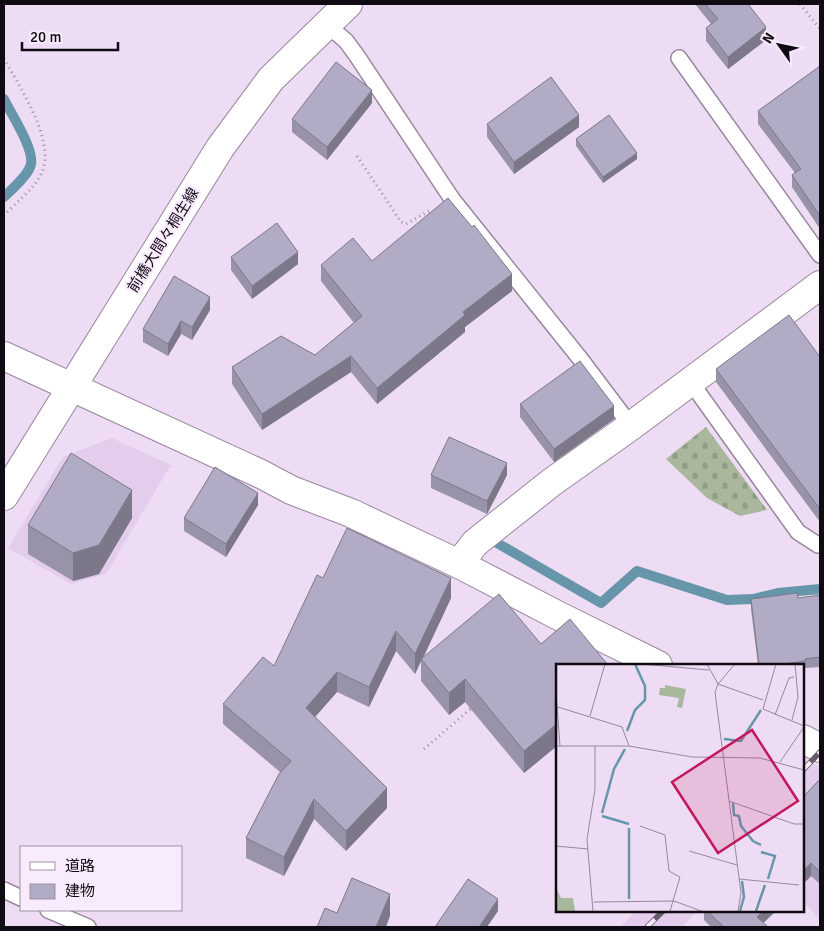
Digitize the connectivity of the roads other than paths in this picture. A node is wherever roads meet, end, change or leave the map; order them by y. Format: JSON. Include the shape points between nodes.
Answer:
{"nodes":[{"id":1,"x":348,"y":4,"type":"edge"},
{"id":2,"x":326,"y":24,"type":"junction"},
{"id":3,"x":678,"y":58,"type":"dead end"},
{"id":4,"x":820,"y":255,"type":"edge"},
{"id":5,"x":818,"y":291,"type":"edge"},
{"id":6,"x":4,"y":356,"type":"edge"},
{"id":7,"x":690,"y":381,"type":"junction"},
{"id":8,"x":72,"y":388,"type":"junction"},
{"id":9,"x":630,"y":426,"type":"junction"},
{"id":10,"x":4,"y":496,"type":"edge"},
{"id":11,"x":820,"y":544,"type":"edge"},
{"id":12,"x":459,"y":564,"type":"junction"},
{"id":13,"x":656,"y":664,"type":"edge"},
{"id":14,"x":804,"y":740,"type":"edge"},
{"id":15,"x":820,"y":748,"type":"edge"},
{"id":16,"x":4,"y":890,"type":"edge"},
{"id":17,"x":20,"y":898,"type":"edge"},
{"id":18,"x":50,"y":911,"type":"edge"},
{"id":19,"x":88,"y":927,"type":"edge"}],
"edges":[{"from":1,"to":2,"type":"street","name":"前橋大間々桐生線"},
{"from":2,"to":8,"type":"street","name":"前橋大間々桐生線","via":[[271,79],[220,148]]},
{"from":2,"to":9,"type":"lane","via":[[346,41],[452,199]]},
{"from":3,"to":4,"type":"lane"},
{"from":5,"to":7,"type":"street"},
{"from":6,"to":8,"type":"street"},
{"from":7,"to":9,"type":"street"},
{"from":7,"to":11,"type":"lane","via":[[798,532]]},
{"from":8,"to":10,"type":"street","name":"前橋大間々桐生線"},
{"from":8,"to":12,"type":"street"},
{"from":9,"to":12,"type":"street","via":[[475,543]]},
{"from":12,"to":13,"type":"street"},
{"from":14,"to":15,"type":"street"},
{"from":16,"to":17,"type":"lane"},
{"from":18,"to":19,"type":"lane"}]}
